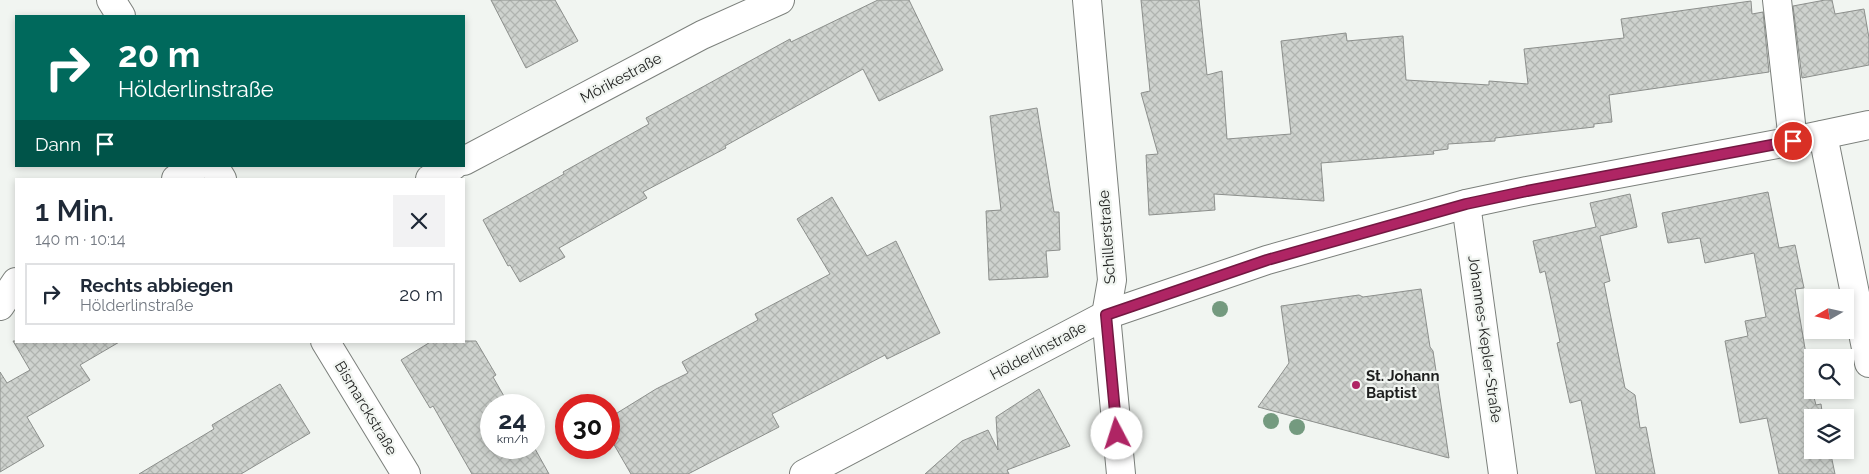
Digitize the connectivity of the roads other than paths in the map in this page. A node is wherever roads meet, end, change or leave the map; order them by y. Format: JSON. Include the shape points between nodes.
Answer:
{"nodes":[{"id":1,"x":110,"y":0,"type":"edge"},
{"id":2,"x":780,"y":0,"type":"edge"},
{"id":3,"x":1088,"y":0,"type":"edge"},
{"id":4,"x":1777,"y":0,"type":"edge"},
{"id":5,"x":120,"y":15,"type":"edge"},
{"id":6,"x":1869,"y":125,"type":"edge"},
{"id":7,"x":1823,"y":135,"type":"junction"},
{"id":8,"x":1793,"y":141,"type":"junction"},
{"id":9,"x":465,"y":160,"type":"edge"},
{"id":10,"x":195,"y":167,"type":"edge"},
{"id":11,"x":215,"y":167,"type":"edge"},
{"id":12,"x":451,"y":167,"type":"edge"},
{"id":13,"x":178,"y":178,"type":"edge"},
{"id":14,"x":221,"y":178,"type":"edge"},
{"id":15,"x":432,"y":178,"type":"edge"},
{"id":16,"x":1466,"y":204,"type":"junction"},
{"id":17,"x":15,"y":284,"type":"edge"},
{"id":18,"x":0,"y":306,"type":"edge"},
{"id":19,"x":1106,"y":315,"type":"junction"},
{"id":20,"x":326,"y":343,"type":"edge"},
{"id":21,"x":1869,"y":363,"type":"edge"},
{"id":22,"x":397,"y":471,"type":"edge"},
{"id":23,"x":804,"y":474,"type":"edge"},
{"id":24,"x":1121,"y":474,"type":"edge"},
{"id":25,"x":1503,"y":474,"type":"edge"}],
"edges":[{"from":1,"to":5,"type":"street"},
{"from":2,"to":9,"type":"street","name":"Mörikestraße","via":[[702,34]]},
{"from":3,"to":19,"type":"street","name":"Schillerstraße","via":[[1112,280]]},
{"from":4,"to":8,"type":"street"},
{"from":6,"to":7,"type":"street","name":"Hölderlinstraße"},
{"from":7,"to":8,"type":"street","name":"Hölderlinstraße"},
{"from":7,"to":21,"type":"street"},
{"from":8,"to":16,"type":"street","name":"Hölderlinstraße"},
{"from":10,"to":13,"type":"street"},
{"from":11,"to":14,"type":"street"},
{"from":12,"to":15,"type":"street"},
{"from":16,"to":19,"type":"street","name":"Hölderlinstraße","via":[[1267,260]]},
{"from":16,"to":25,"type":"street","name":"Johannes-Kepler-Straße"},
{"from":17,"to":18,"type":"street"},
{"from":19,"to":23,"type":"street","name":"Hölderlinstraße"},
{"from":19,"to":24,"type":"street","name":"Schillerstraße"},
{"from":20,"to":22,"type":"street","name":"Bismarckstraße"}]}
